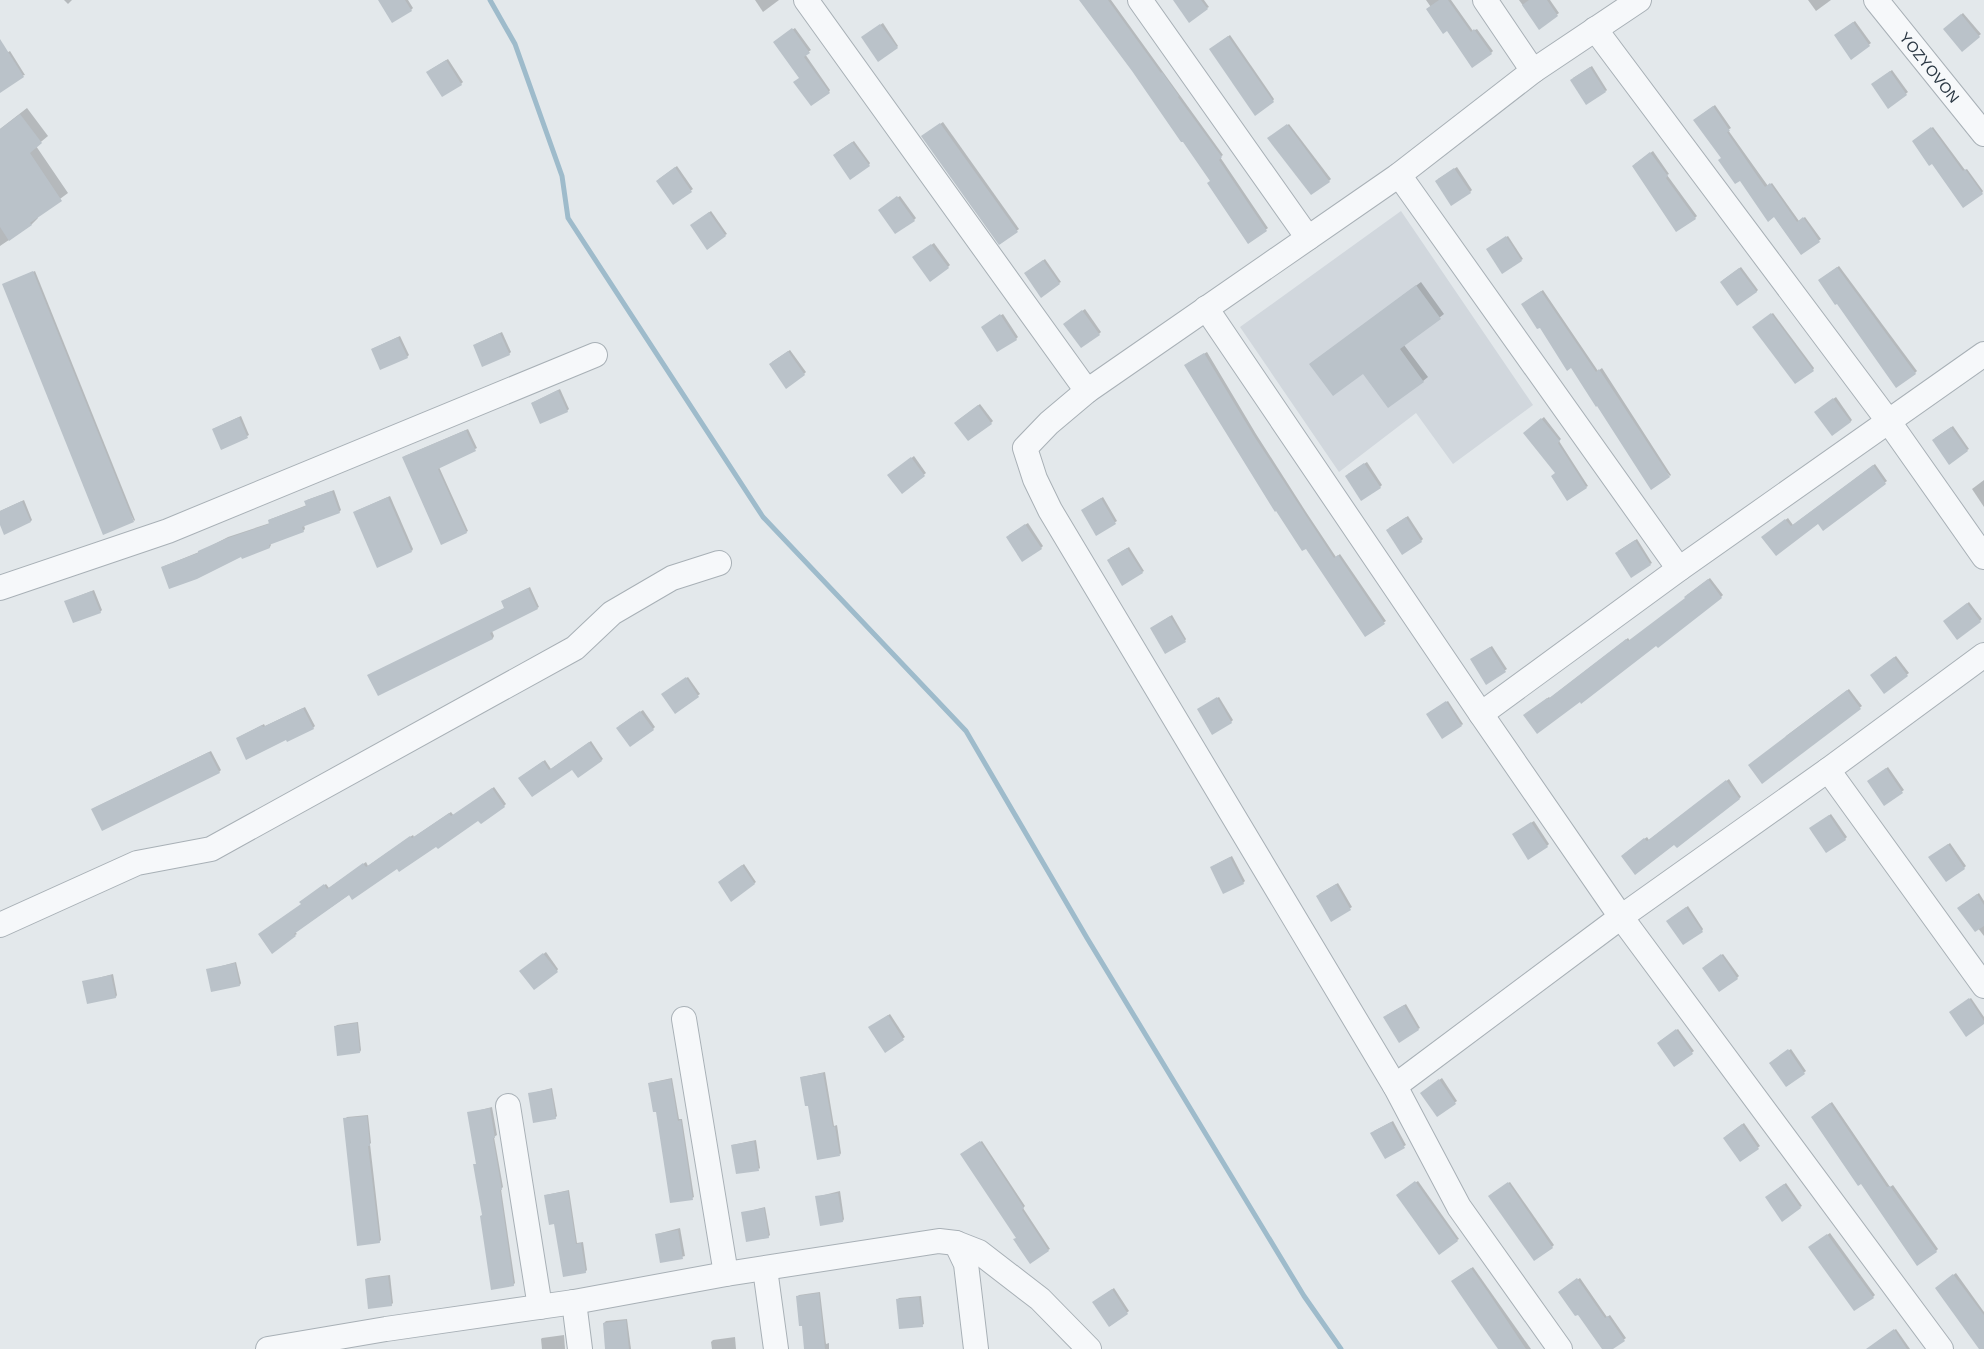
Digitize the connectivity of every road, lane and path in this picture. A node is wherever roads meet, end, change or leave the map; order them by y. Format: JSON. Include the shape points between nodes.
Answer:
{"nodes":[{"id":1,"x":806,"y":0,"type":"edge"},
{"id":2,"x":1140,"y":0,"type":"edge"},
{"id":3,"x":1485,"y":0,"type":"edge"},
{"id":4,"x":1639,"y":0,"type":"edge"},
{"id":5,"x":1876,"y":0,"type":"edge"},
{"id":6,"x":1595,"y":28,"type":"junction"},
{"id":7,"x":1533,"y":71,"type":"junction"},
{"id":8,"x":1984,"y":134,"type":"edge"},
{"id":9,"x":1399,"y":176,"type":"junction"},
{"id":10,"x":1308,"y":238,"type":"junction"},
{"id":11,"x":1206,"y":308,"type":"junction"},
{"id":12,"x":1984,"y":354,"type":"edge"},
{"id":13,"x":595,"y":355,"type":"dead end"},
{"id":14,"x":1087,"y":391,"type":"junction"},
{"id":15,"x":1889,"y":422,"type":"junction"},
{"id":16,"x":1984,"y":557,"type":"edge"},
{"id":17,"x":719,"y":564,"type":"dead end"},
{"id":18,"x":1679,"y":569,"type":"junction"},
{"id":19,"x":0,"y":588,"type":"edge"},
{"id":20,"x":1984,"y":656,"type":"edge"},
{"id":21,"x":1481,"y":714,"type":"junction"},
{"id":22,"x":1828,"y":770,"type":"junction"},
{"id":23,"x":1621,"y":917,"type":"junction"},
{"id":24,"x":0,"y":925,"type":"edge"},
{"id":25,"x":1984,"y":986,"type":"edge"},
{"id":26,"x":684,"y":1018,"type":"dead end"},
{"id":27,"x":1395,"y":1086,"type":"junction"},
{"id":28,"x":508,"y":1106,"type":"dead end"},
{"id":29,"x":956,"y":1244,"type":"junction"},
{"id":30,"x":765,"y":1269,"type":"junction"},
{"id":31,"x":726,"y":1274,"type":"junction"},
{"id":32,"x":574,"y":1302,"type":"junction"},
{"id":33,"x":540,"y":1307,"type":"junction"},
{"id":34,"x":387,"y":1339,"type":"edge"},
{"id":35,"x":268,"y":1349,"type":"edge"},
{"id":36,"x":580,"y":1349,"type":"edge"},
{"id":37,"x":776,"y":1349,"type":"edge"},
{"id":38,"x":976,"y":1349,"type":"edge"},
{"id":39,"x":1089,"y":1349,"type":"edge"},
{"id":40,"x":1560,"y":1349,"type":"edge"},
{"id":41,"x":1941,"y":1349,"type":"edge"}],
"edges":[{"from":1,"to":14,"type":"street"},
{"from":2,"to":10,"type":"street"},
{"from":3,"to":7,"type":"street"},
{"from":4,"to":6,"type":"street"},
{"from":5,"to":8,"type":"street","name":"YOZYOVON"},
{"from":6,"to":7,"type":"street"},
{"from":6,"to":15,"type":"street"},
{"from":7,"to":9,"type":"street"},
{"from":9,"to":10,"type":"street"},
{"from":9,"to":18,"type":"street"},
{"from":10,"to":11,"type":"street"},
{"from":11,"to":14,"type":"street"},
{"from":11,"to":21,"type":"street"},
{"from":12,"to":15,"type":"street"},
{"from":13,"to":19,"type":"street","via":[[168,531]]},
{"from":14,"to":27,"type":"street","via":[[1025,448],[1035,479],[1050,510]]},
{"from":15,"to":16,"type":"street"},
{"from":15,"to":18,"type":"street"},
{"from":17,"to":24,"type":"street","via":[[672,578],[612,613],[575,648],[211,849],[137,863]]},
{"from":18,"to":21,"type":"street"},
{"from":20,"to":22,"type":"street"},
{"from":21,"to":23,"type":"street"},
{"from":22,"to":23,"type":"street"},
{"from":22,"to":25,"type":"street"},
{"from":23,"to":27,"type":"street"},
{"from":23,"to":41,"type":"street"},
{"from":26,"to":31,"type":"street"},
{"from":27,"to":40,"type":"street","via":[[1459,1207]]},
{"from":28,"to":33,"type":"street"},
{"from":29,"to":30,"type":"street","via":[[939,1241]]},
{"from":29,"to":38,"type":"street","via":[[966,1264]]},
{"from":29,"to":39,"type":"street","via":[[979,1252],[1040,1299]]},
{"from":30,"to":31,"type":"street"},
{"from":30,"to":37,"type":"street"},
{"from":31,"to":32,"type":"street"},
{"from":32,"to":33,"type":"street"},
{"from":32,"to":36,"type":"street"},
{"from":33,"to":34,"type":"street"},
{"from":34,"to":35,"type":"street"}]}
